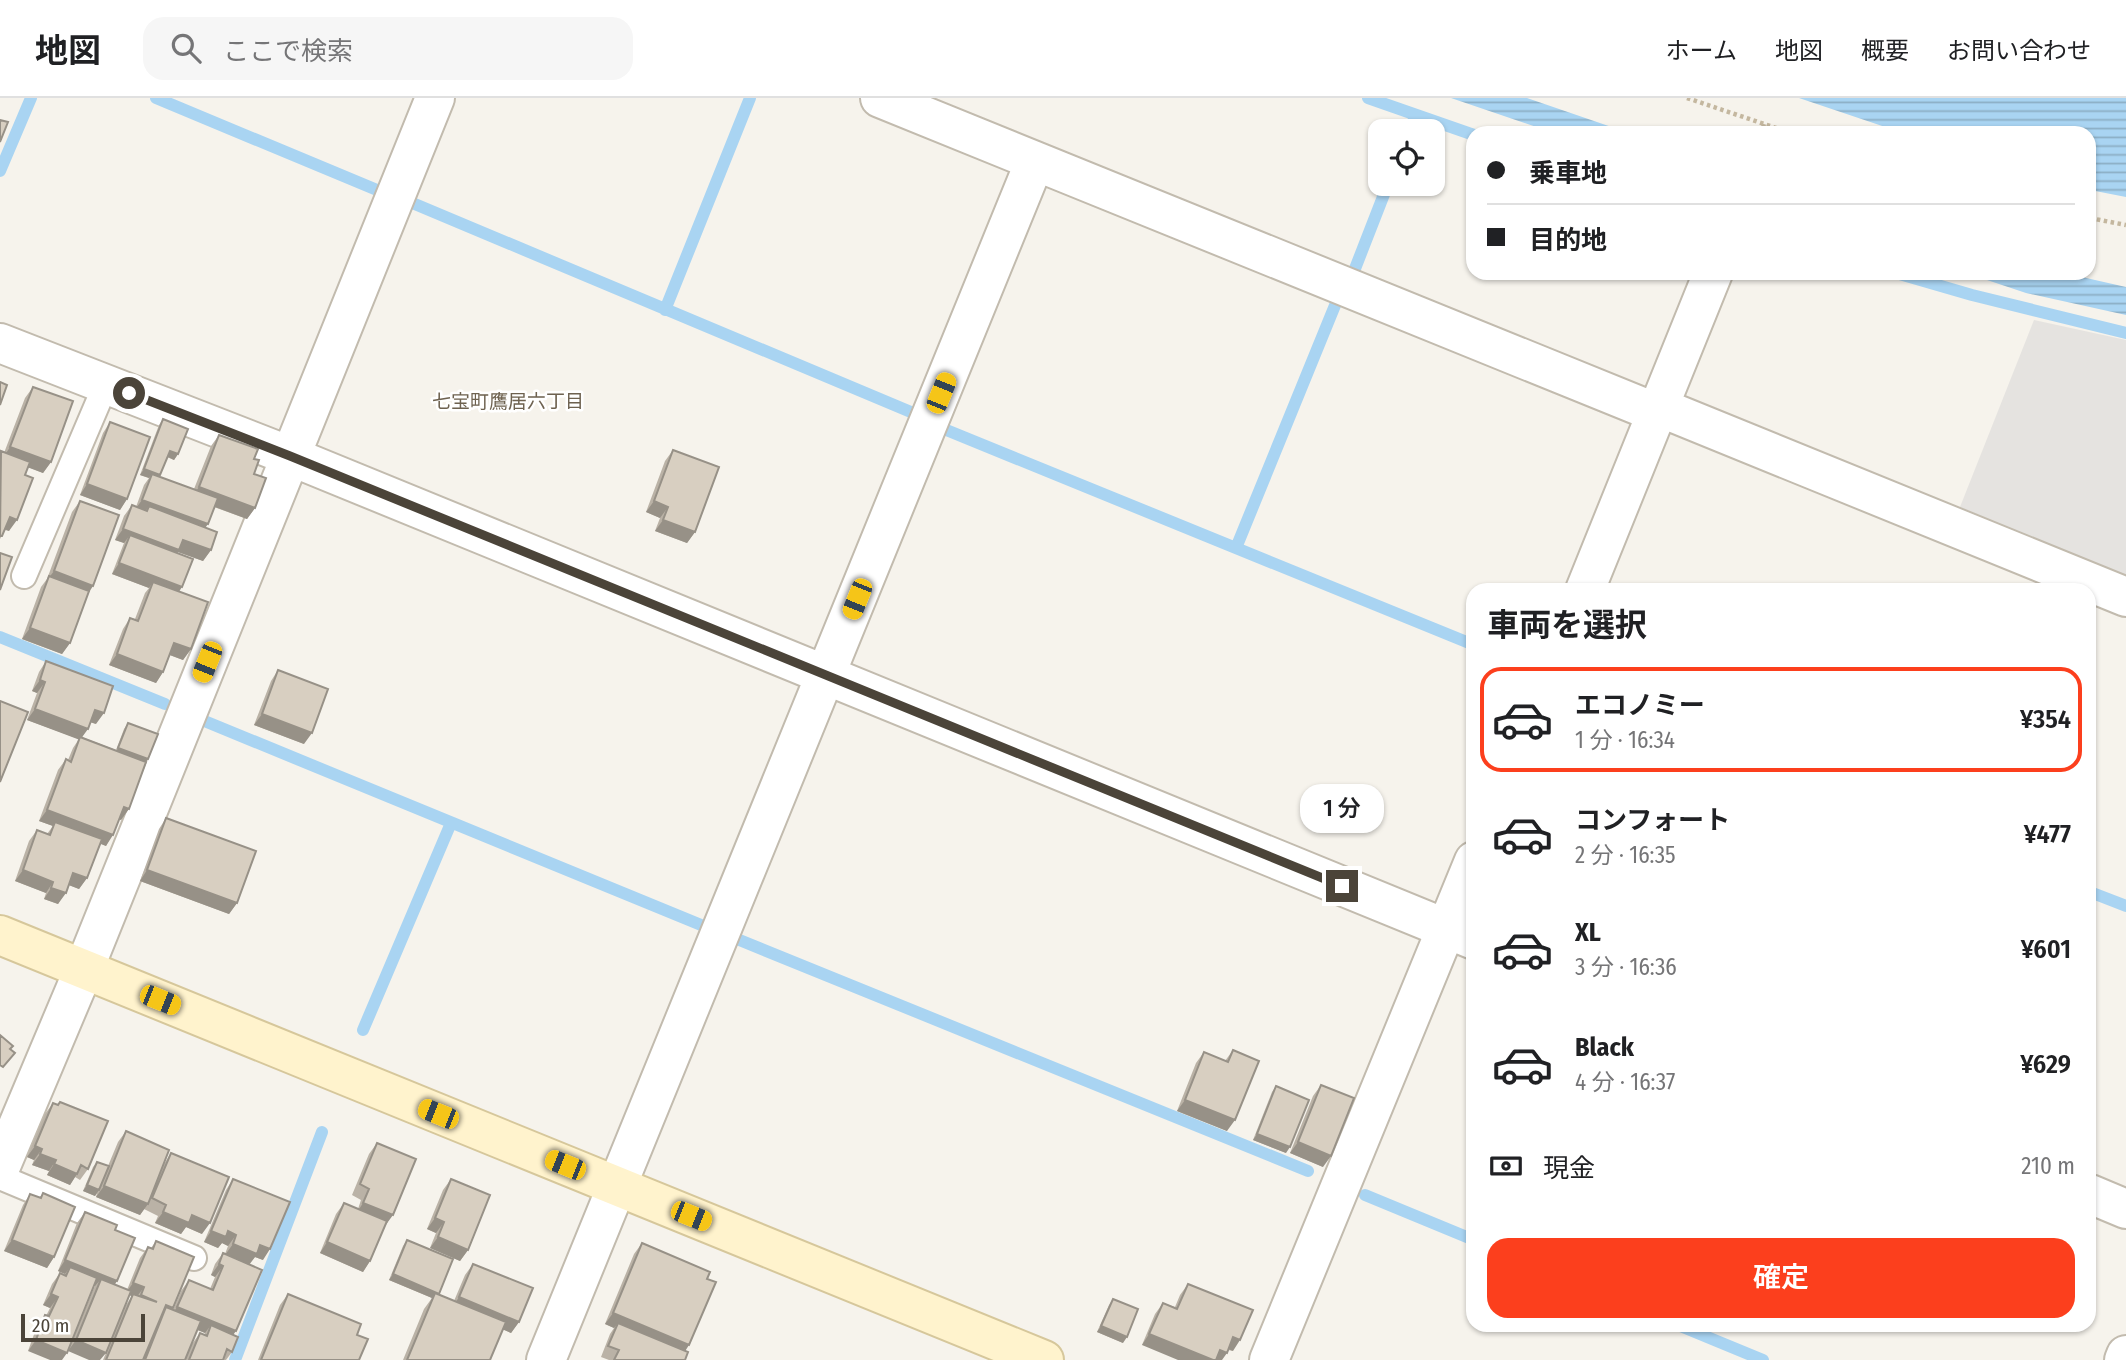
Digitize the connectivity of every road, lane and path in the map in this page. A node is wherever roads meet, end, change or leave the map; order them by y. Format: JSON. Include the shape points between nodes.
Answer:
{"nodes":[{"id":1,"x":435,"y":98,"type":"edge"},
{"id":2,"x":880,"y":98,"type":"edge"},
{"id":3,"x":1687,"y":98,"type":"edge"},
{"id":4,"x":1764,"y":124,"type":"joint"},
{"id":5,"x":1770,"y":126,"type":"edge"},
{"id":6,"x":1035,"y":162,"type":"junction"},
{"id":7,"x":2096,"y":219,"type":"edge"},
{"id":8,"x":2126,"y":225,"type":"edge"},
{"id":9,"x":1710,"y":280,"type":"edge"},
{"id":10,"x":0,"y":343,"type":"edge"},
{"id":11,"x":106,"y":384,"type":"junction"},
{"id":12,"x":1658,"y":410,"type":"junction"},
{"id":13,"x":290,"y":456,"type":"junction"},
{"id":14,"x":24,"y":576,"type":"dead end"},
{"id":15,"x":1588,"y":583,"type":"edge"},
{"id":16,"x":2091,"y":583,"type":"edge"},
{"id":17,"x":2096,"y":585,"type":"edge"},
{"id":18,"x":2126,"y":597,"type":"edge"},
{"id":19,"x":826,"y":677,"type":"junction"},
{"id":20,"x":1466,"y":903,"type":"edge"},
{"id":21,"x":0,"y":934,"type":"edge"},
{"id":22,"x":1460,"y":934,"type":"edge"},
{"id":23,"x":84,"y":969,"type":"junction"},
{"id":24,"x":0,"y":1168,"type":"edge"},
{"id":25,"x":0,"y":1177,"type":"edge"},
{"id":26,"x":615,"y":1186,"type":"junction"},
{"id":27,"x":2096,"y":1196,"type":"edge"},
{"id":28,"x":2126,"y":1209,"type":"edge"},
{"id":29,"x":194,"y":1258,"type":"edge"},
{"id":30,"x":2126,"y":1355,"type":"edge"},
{"id":31,"x":546,"y":1360,"type":"edge"},
{"id":32,"x":1044,"y":1360,"type":"edge"},
{"id":33,"x":1269,"y":1360,"type":"edge"},
{"id":34,"x":2124,"y":1360,"type":"edge"}],
"edges":[{"from":1,"to":13,"type":"street"},
{"from":2,"to":6,"type":"street"},
{"from":3,"to":4,"type":"path"},
{"from":4,"to":5,"type":"path"},
{"from":6,"to":12,"type":"street"},
{"from":6,"to":19,"type":"street"},
{"from":7,"to":8,"type":"path"},
{"from":9,"to":12,"type":"street"},
{"from":10,"to":11,"type":"street"},
{"from":11,"to":13,"type":"street"},
{"from":11,"to":14,"type":"lane"},
{"from":12,"to":15,"type":"street"},
{"from":12,"to":16,"type":"street"},
{"from":13,"to":19,"type":"street"},
{"from":13,"to":23,"type":"street"},
{"from":17,"to":18,"type":"street"},
{"from":19,"to":22,"type":"street"},
{"from":19,"to":26,"type":"street"},
{"from":20,"to":22,"type":"street"},
{"from":21,"to":23,"type":"street"},
{"from":22,"to":33,"type":"street"},
{"from":23,"to":24,"type":"street"},
{"from":23,"to":26,"type":"street"},
{"from":25,"to":29,"type":"lane"},
{"from":26,"to":31,"type":"street"},
{"from":26,"to":32,"type":"street"},
{"from":27,"to":28,"type":"street"},
{"from":30,"to":34,"type":"street"}]}
